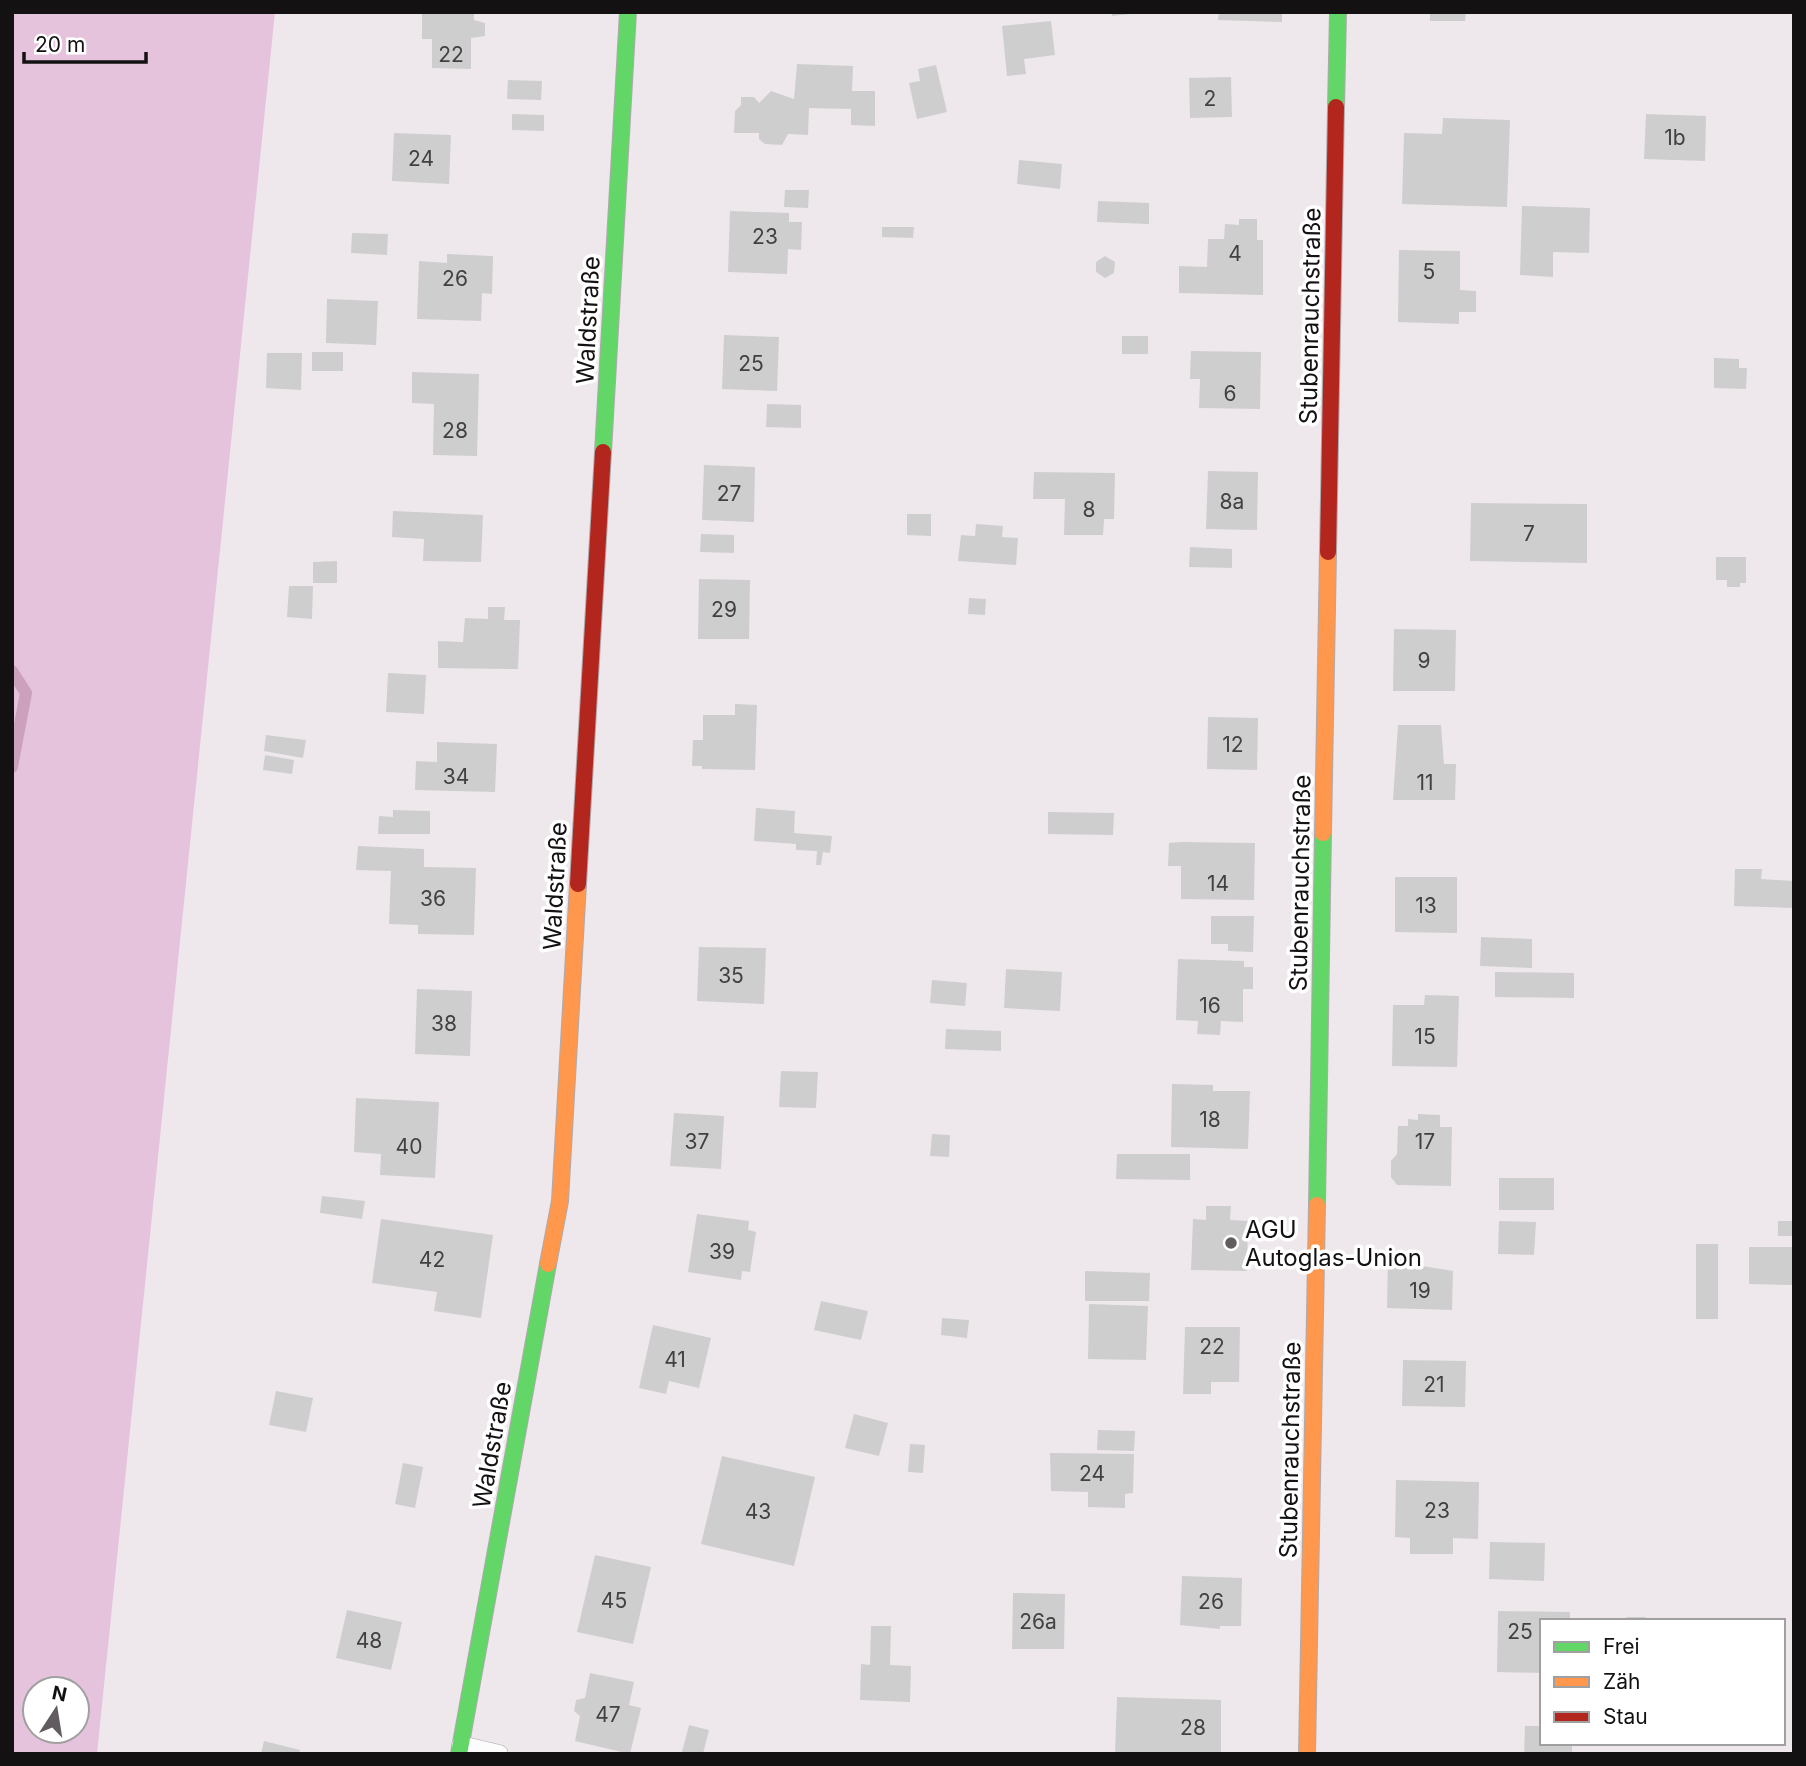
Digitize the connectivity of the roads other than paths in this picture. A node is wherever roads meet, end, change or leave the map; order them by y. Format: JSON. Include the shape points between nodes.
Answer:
{"nodes":[{"id":1,"x":628,"y":12,"type":"edge"},
{"id":2,"x":1338,"y":12,"type":"edge"},
{"id":3,"x":460,"y":1749,"type":"edge"},
{"id":4,"x":499,"y":1754,"type":"edge"},
{"id":5,"x":1307,"y":1754,"type":"edge"}],
"edges":[{"from":1,"to":3,"type":"street","name":"Waldstraße","via":[[560,1201]]},
{"from":2,"to":5,"type":"street","name":"Stubenrauchstraße"},
{"from":3,"to":4,"type":"lane"}]}
